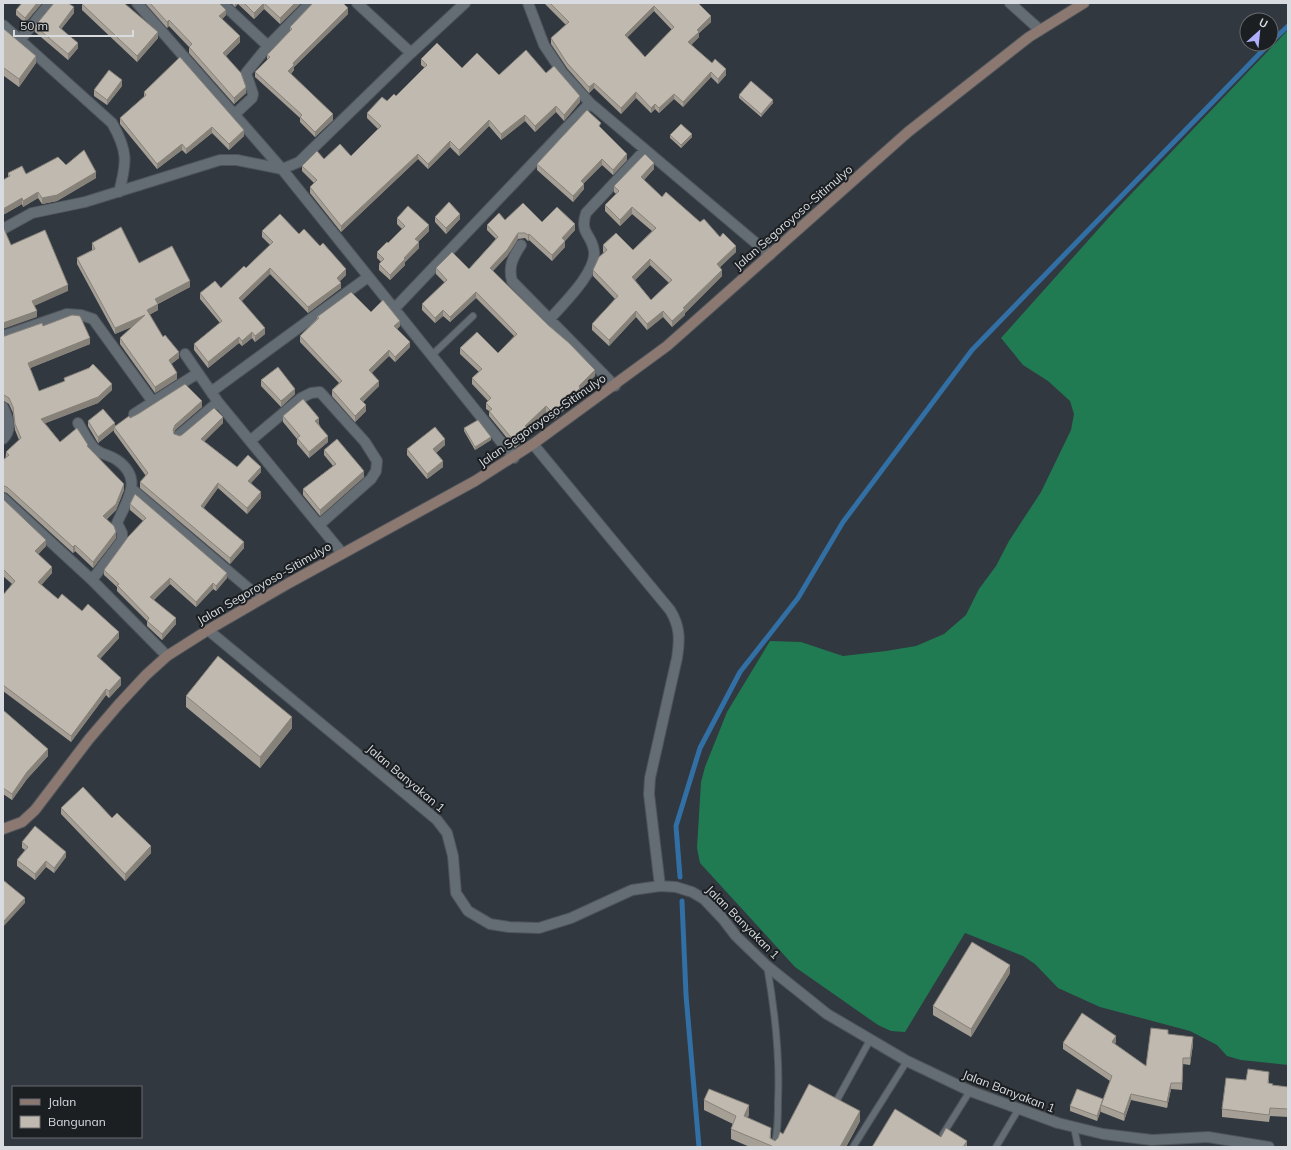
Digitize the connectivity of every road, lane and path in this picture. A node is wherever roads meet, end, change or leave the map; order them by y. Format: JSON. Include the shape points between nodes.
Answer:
{"nodes":[{"id":1,"x":50,"y":3,"type":"edge"},
{"id":2,"x":137,"y":3,"type":"edge"},
{"id":3,"x":222,"y":3,"type":"edge"},
{"id":4,"x":310,"y":3,"type":"edge"},
{"id":5,"x":357,"y":3,"type":"edge"},
{"id":6,"x":465,"y":3,"type":"edge"},
{"id":7,"x":528,"y":3,"type":"edge"},
{"id":8,"x":1010,"y":3,"type":"edge"},
{"id":9,"x":1084,"y":3,"type":"edge"},
{"id":10,"x":3,"y":25,"type":"edge"},
{"id":11,"x":1040,"y":30,"type":"junction"},
{"id":12,"x":20,"y":40,"type":"junction"},
{"id":13,"x":268,"y":46,"type":"junction"},
{"id":14,"x":411,"y":53,"type":"junction"},
{"id":15,"x":590,"y":103,"type":"junction"},
{"id":16,"x":235,"y":114,"type":"junction"},
{"id":17,"x":646,"y":150,"type":"junction"},
{"id":18,"x":282,"y":169,"type":"junction"},
{"id":19,"x":118,"y":192,"type":"junction"},
{"id":20,"x":3,"y":229,"type":"edge"},
{"id":21,"x":521,"y":244,"type":"dead end"},
{"id":22,"x":770,"y":255,"type":"junction"},
{"id":23,"x":368,"y":277,"type":"junction"},
{"id":24,"x":394,"y":309,"type":"junction"},
{"id":25,"x":473,"y":316,"type":"dead end"},
{"id":26,"x":549,"y":320,"type":"junction"},
{"id":27,"x":3,"y":336,"type":"edge"},
{"id":28,"x":185,"y":354,"type":"dead end"},
{"id":29,"x":431,"y":356,"type":"junction"},
{"id":30,"x":198,"y":373,"type":"junction"},
{"id":31,"x":615,"y":386,"type":"junction"},
{"id":32,"x":211,"y":392,"type":"junction"},
{"id":33,"x":153,"y":402,"type":"junction"},
{"id":34,"x":218,"y":402,"type":"junction"},
{"id":35,"x":3,"y":407,"type":"edge"},
{"id":36,"x":134,"y":414,"type":"edge"},
{"id":37,"x":78,"y":422,"type":"dead end"},
{"id":38,"x":179,"y":435,"type":"edge"},
{"id":39,"x":3,"y":439,"type":"edge"},
{"id":40,"x":250,"y":441,"type":"junction"},
{"id":41,"x":534,"y":444,"type":"junction"},
{"id":42,"x":514,"y":458,"type":"junction"},
{"id":43,"x":132,"y":489,"type":"junction"},
{"id":44,"x":3,"y":498,"type":"edge"},
{"id":45,"x":319,"y":525,"type":"junction"},
{"id":46,"x":342,"y":553,"type":"junction"},
{"id":47,"x":92,"y":580,"type":"junction"},
{"id":48,"x":261,"y":599,"type":"junction"},
{"id":49,"x":208,"y":630,"type":"junction"},
{"id":50,"x":167,"y":656,"type":"junction"},
{"id":51,"x":3,"y":829,"type":"edge"},
{"id":52,"x":660,"y":886,"type":"junction"},
{"id":53,"x":767,"y":966,"type":"junction"},
{"id":54,"x":870,"y":1040,"type":"junction"},
{"id":55,"x":906,"y":1061,"type":"junction"},
{"id":56,"x":970,"y":1091,"type":"junction"},
{"id":57,"x":837,"y":1100,"type":"edge"},
{"id":58,"x":1018,"y":1110,"type":"junction"},
{"id":59,"x":1074,"y":1127,"type":"junction"},
{"id":60,"x":940,"y":1139,"type":"edge"},
{"id":61,"x":774,"y":1147,"type":"edge"},
{"id":62,"x":853,"y":1147,"type":"edge"},
{"id":63,"x":996,"y":1147,"type":"edge"},
{"id":64,"x":1078,"y":1147,"type":"edge"},
{"id":65,"x":1269,"y":1147,"type":"edge"}],
"edges":[{"from":1,"to":12,"type":"street"},
{"from":2,"to":16,"type":"street"},
{"from":3,"to":13,"type":"street"},
{"from":4,"to":13,"type":"street"},
{"from":5,"to":14,"type":"street"},
{"from":6,"to":14,"type":"street"},
{"from":7,"to":15,"type":"street","via":[[544,45],[562,72]]},
{"from":8,"to":11,"type":"street"},
{"from":9,"to":11,"type":"main road","name":"Jalan Segoroyoso-Sitimulyo"},
{"from":10,"to":12,"type":"street"},
{"from":11,"to":22,"type":"main road","name":"Jalan Segoroyoso-Sitimulyo","via":[[908,132]]},
{"from":12,"to":19,"type":"street","via":[[112,124],[122,141],[126,166]]},
{"from":13,"to":16,"type":"street","via":[[246,73],[252,98]]},
{"from":14,"to":18,"type":"street","via":[[299,162]]},
{"from":15,"to":17,"type":"street"},
{"from":15,"to":24,"type":"street"},
{"from":16,"to":18,"type":"street"},
{"from":17,"to":22,"type":"street"},
{"from":17,"to":26,"type":"street","via":[[586,213],[583,222],[584,232],[594,250],[594,262],[584,279]]},
{"from":18,"to":19,"type":"street","via":[[237,160],[220,160]]},
{"from":18,"to":23,"type":"street"},
{"from":19,"to":20,"type":"street","via":[[32,213]]},
{"from":21,"to":26,"type":"street","via":[[511,260],[512,281]]},
{"from":22,"to":31,"type":"main road","name":"Jalan Segoroyoso-Sitimulyo","via":[[667,346]]},
{"from":23,"to":24,"type":"street"},
{"from":23,"to":32,"type":"street"},
{"from":24,"to":29,"type":"street"},
{"from":25,"to":29,"type":"lane"},
{"from":26,"to":31,"type":"street"},
{"from":27,"to":33,"type":"street","via":[[68,314],[81,315],[93,320]]},
{"from":28,"to":30,"type":"street"},
{"from":29,"to":42,"type":"street"},
{"from":30,"to":32,"type":"street"},
{"from":30,"to":33,"type":"street"},
{"from":31,"to":41,"type":"main road","name":"Jalan Segoroyoso-Sitimulyo"},
{"from":32,"to":34,"type":"street"},
{"from":33,"to":36,"type":"street"},
{"from":34,"to":38,"type":"street"},
{"from":34,"to":40,"type":"street"},
{"from":35,"to":39,"type":"street","via":[[9,426],[8,433]]},
{"from":37,"to":43,"type":"street","via":[[94,448],[124,465],[131,477]]},
{"from":40,"to":45,"type":"street"},
{"from":40,"to":45,"type":"street","via":[[302,398],[320,392],[365,442],[377,460],[376,471],[364,487]]},
{"from":41,"to":42,"type":"main road","name":"Jalan Segoroyoso-Sitimulyo"},
{"from":41,"to":52,"type":"street","via":[[678,623],[680,639],[677,658],[650,778],[649,794]]},
{"from":42,"to":46,"type":"main road","name":"Jalan Segoroyoso-Sitimulyo"},
{"from":43,"to":47,"type":"street","via":[[117,523],[122,540]]},
{"from":43,"to":48,"type":"street"},
{"from":44,"to":47,"type":"street"},
{"from":45,"to":46,"type":"street"},
{"from":46,"to":48,"type":"main road","name":"Jalan Segoroyoso-Sitimulyo"},
{"from":47,"to":50,"type":"street"},
{"from":48,"to":49,"type":"main road","name":"Jalan Segoroyoso-Sitimulyo"},
{"from":49,"to":50,"type":"main road","name":"Jalan Segoroyoso-Sitimulyo"},
{"from":49,"to":52,"type":"street","name":"Jalan Banyakan 1","via":[[437,820],[447,833],[453,856],[456,893],[468,911],[490,924],[539,928],[571,918],[632,890]]},
{"from":50,"to":51,"type":"main road","name":"Jalan Segoroyoso-Sitimulyo","via":[[146,675],[88,739],[35,810],[22,822]]},
{"from":52,"to":53,"type":"street","name":"Jalan Banyakan 1","via":[[692,892],[704,900]]},
{"from":53,"to":54,"type":"street","name":"Jalan Banyakan 1","via":[[827,1014]]},
{"from":53,"to":61,"type":"lane","via":[[775,1013],[779,1081],[777,1134]]},
{"from":54,"to":55,"type":"street","name":"Jalan Banyakan 1"},
{"from":54,"to":57,"type":"lane"},
{"from":55,"to":56,"type":"street","name":"Jalan Banyakan 1"},
{"from":55,"to":62,"type":"lane"},
{"from":56,"to":58,"type":"street","name":"Jalan Banyakan 1"},
{"from":56,"to":60,"type":"lane"},
{"from":58,"to":59,"type":"street","name":"Jalan Banyakan 1"},
{"from":58,"to":63,"type":"lane"},
{"from":59,"to":64,"type":"lane"},
{"from":59,"to":65,"type":"street","name":"Jalan Banyakan 1","via":[[1103,1134],[1152,1140],[1208,1137]]}]}
